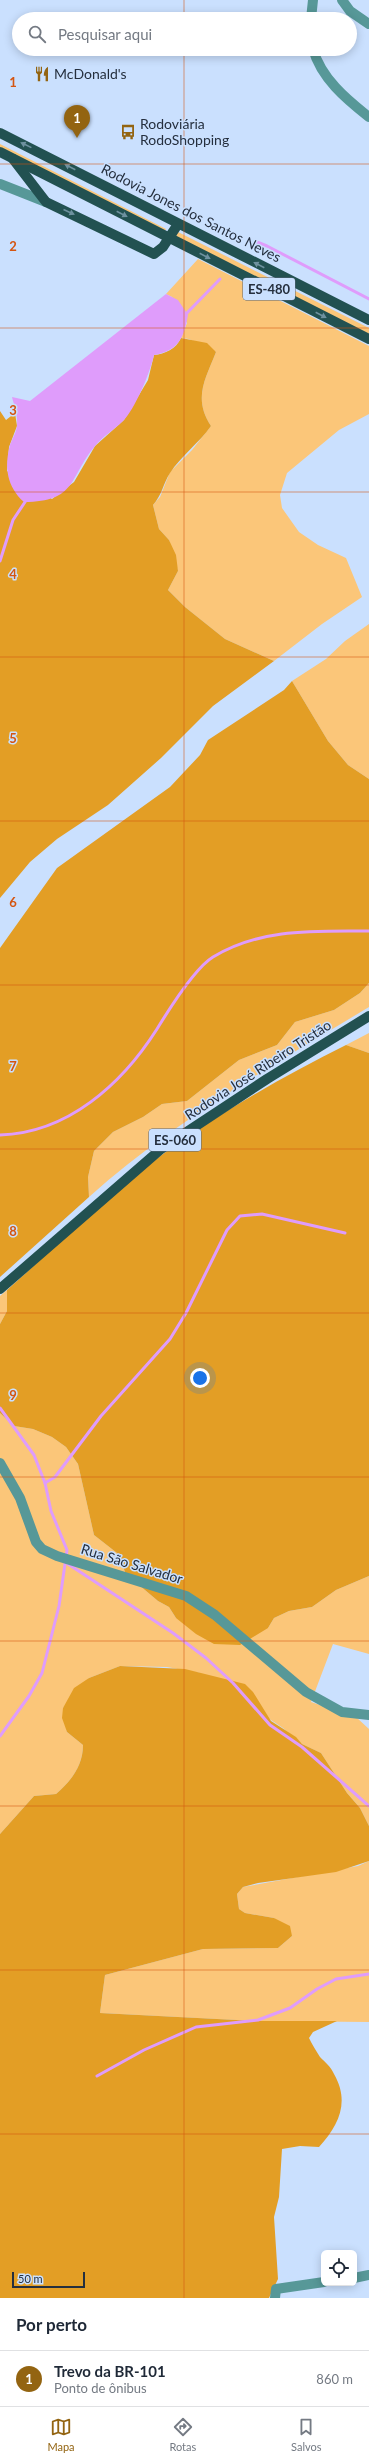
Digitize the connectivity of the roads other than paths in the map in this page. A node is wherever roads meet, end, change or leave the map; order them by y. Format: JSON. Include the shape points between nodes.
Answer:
{"nodes":[{"id":1,"x":313,"y":0,"type":"edge"},
{"id":2,"x":342,"y":0,"type":"edge"},
{"id":3,"x":312,"y":12,"type":"edge"},
{"id":4,"x":351,"y":12,"type":"edge"},
{"id":5,"x":357,"y":16,"type":"edge"},
{"id":6,"x":369,"y":24,"type":"edge"},
{"id":7,"x":315,"y":56,"type":"edge"},
{"id":8,"x":369,"y":117,"type":"edge"},
{"id":9,"x":0,"y":133,"type":"edge"},
{"id":10,"x":0,"y":152,"type":"edge"},
{"id":11,"x":12,"y":158,"type":"junction"},
{"id":12,"x":0,"y":184,"type":"edge"},
{"id":13,"x":46,"y":202,"type":"junction"},
{"id":14,"x":178,"y":224,"type":"junction"},
{"id":15,"x":170,"y":238,"type":"junction"},
{"id":16,"x":369,"y":320,"type":"edge"},
{"id":17,"x":369,"y":339,"type":"edge"},
{"id":18,"x":369,"y":1016,"type":"edge"},
{"id":19,"x":0,"y":1289,"type":"edge"},
{"id":20,"x":0,"y":1463,"type":"edge"},
{"id":21,"x":369,"y":1715,"type":"edge"},
{"id":22,"x":369,"y":2275,"type":"edge"},
{"id":23,"x":357,"y":2277,"type":"edge"},
{"id":24,"x":321,"y":2282,"type":"edge"},
{"id":25,"x":275,"y":2295,"type":"edge"}],
"edges":[{"from":1,"to":3,"type":"street"},
{"from":2,"to":4,"type":"street"},
{"from":5,"to":6,"type":"street"},
{"from":7,"to":8,"type":"street","via":[[344,98]]},
{"from":14,"to":9,"type":"main road","name":"Rodovia Jones dos Santos Neves","number":"ES-480","one_way":true,"via":[[101,182]]},
{"from":10,"to":11,"type":"main road","number":"ES-480"},
{"from":11,"to":13,"type":"main road"},
{"from":11,"to":15,"type":"main road","number":"ES-480","one_way":true},
{"from":12,"to":13,"type":"street"},
{"from":13,"to":15,"type":"main road","one_way":true,"via":[[154,254]]},
{"from":14,"to":15,"type":"main road"},
{"from":16,"to":14,"type":"main road","name":"Rodovia Jones dos Santos Neves","number":"ES-480","one_way":true},
{"from":15,"to":17,"type":"main road","number":"ES-480","one_way":true},
{"from":18,"to":19,"type":"main road","name":"Rodovia José Ribeiro Tristão","number":"ES-060","via":[[266,1079],[161,1149]]},
{"from":20,"to":21,"type":"street","name":"Rua São Salvador","via":[[20,1498],[38,1546],[52,1554],[186,1596],[215,1615],[306,1692],[342,1712]]},
{"from":22,"to":23,"type":"street"},
{"from":24,"to":25,"type":"street","via":[[276,2289]]}]}
